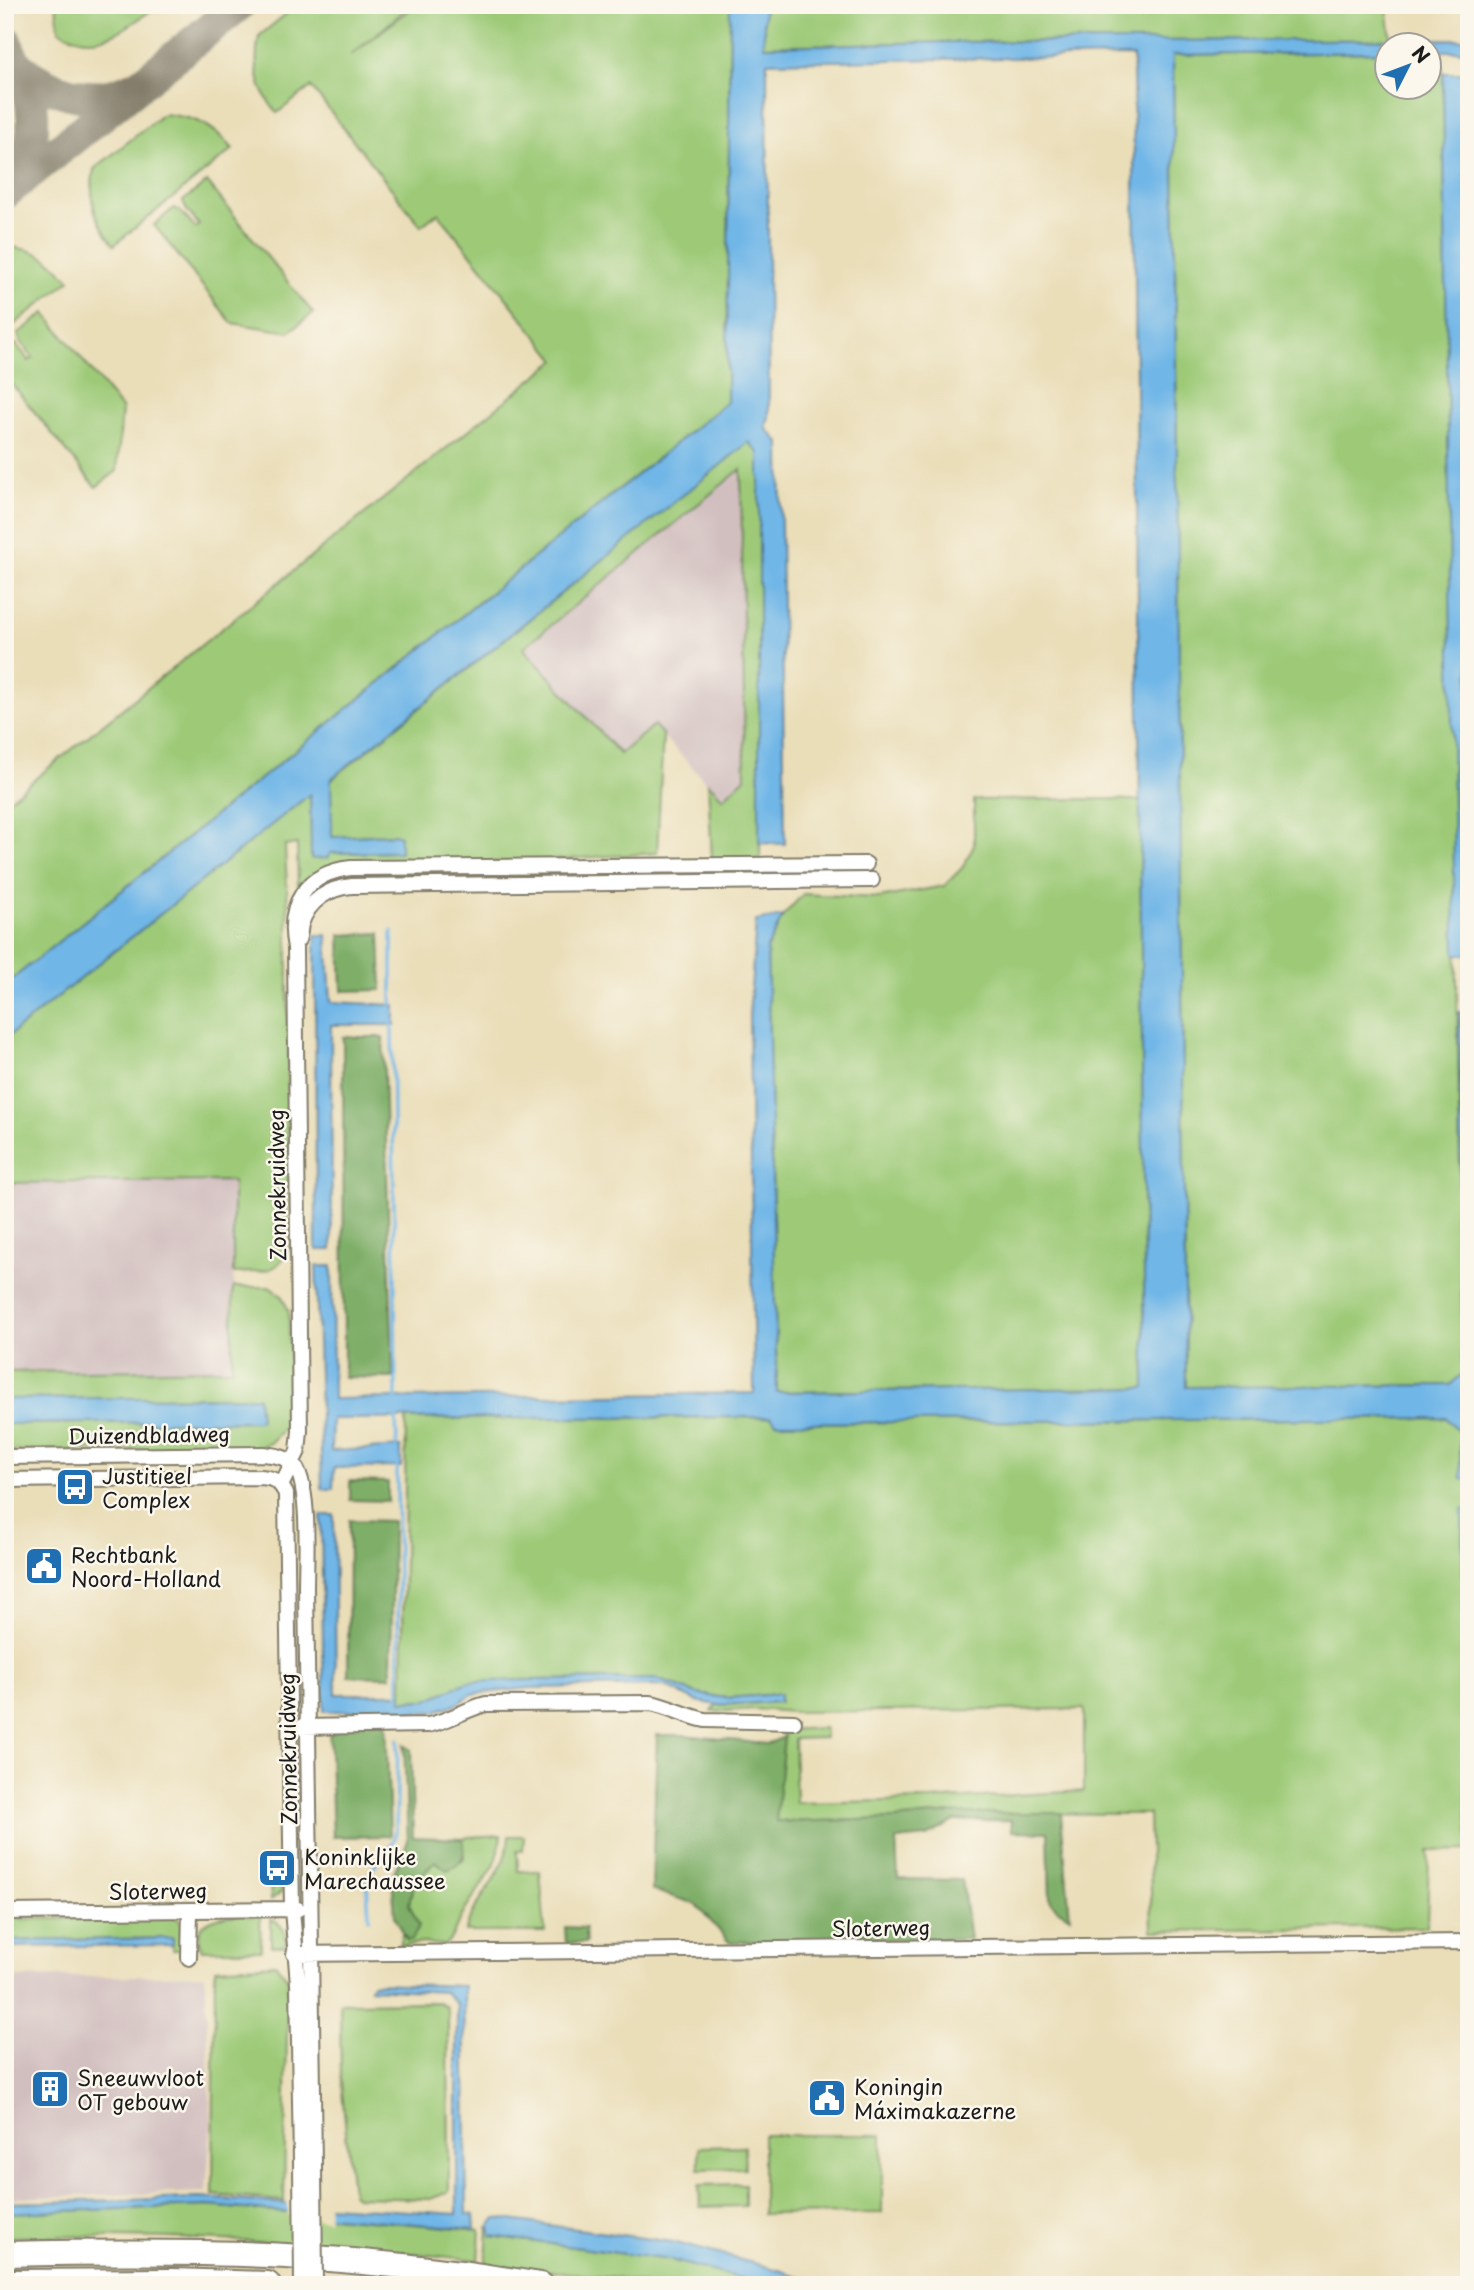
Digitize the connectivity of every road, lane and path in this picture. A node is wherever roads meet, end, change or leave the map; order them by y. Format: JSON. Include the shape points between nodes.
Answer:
{"nodes":[{"id":1,"x":866,"y":864,"type":"dead end"},
{"id":2,"x":872,"y":880,"type":"dead end"},
{"id":3,"x":295,"y":948,"type":"junction"},
{"id":4,"x":5,"y":1457,"type":"edge"},
{"id":5,"x":292,"y":1463,"type":"junction"},
{"id":6,"x":5,"y":1480,"type":"edge"},
{"id":7,"x":282,"y":1484,"type":"junction"},
{"id":8,"x":794,"y":1722,"type":"dead end"},
{"id":9,"x":290,"y":1727,"type":"junction"},
{"id":10,"x":308,"y":1727,"type":"junction"},
{"id":11,"x":292,"y":1909,"type":"junction"},
{"id":12,"x":310,"y":1909,"type":"junction"},
{"id":13,"x":190,"y":1910,"type":"junction"},
{"id":14,"x":5,"y":1912,"type":"edge"},
{"id":15,"x":1469,"y":1942,"type":"edge"},
{"id":16,"x":294,"y":1954,"type":"junction"},
{"id":17,"x":311,"y":1954,"type":"junction"},
{"id":18,"x":189,"y":1958,"type":"dead end"},
{"id":19,"x":307,"y":2163,"type":"junction"},
{"id":20,"x":5,"y":2254,"type":"edge"},
{"id":21,"x":5,"y":2283,"type":"edge"},
{"id":22,"x":267,"y":2285,"type":"edge"},
{"id":23,"x":302,"y":2285,"type":"edge"},
{"id":24,"x":315,"y":2285,"type":"edge"},
{"id":25,"x":540,"y":2285,"type":"edge"}],
"edges":[{"from":1,"to":3,"type":"street","name":"Zonnekruidweg","via":[[337,870],[309,886],[295,905],[291,932]]},
{"from":2,"to":3,"type":"street","via":[[338,887],[307,911]]},
{"from":3,"to":5,"type":"street","name":"Zonnekruidweg","via":[[300,1431]]},
{"from":4,"to":5,"type":"street","name":"Duizendbladweg","via":[[262,1454]]},
{"from":5,"to":7,"type":"street","name":"Zonnekruidweg"},
{"from":5,"to":10,"type":"street","name":"Zonnekruidweg","via":[[301,1476],[304,1495]]},
{"from":6,"to":7,"type":"street","name":"Duizendbladweg","via":[[261,1477]]},
{"from":7,"to":9,"type":"street","name":"Zonnekruidweg","via":[[287,1506]]},
{"from":8,"to":10,"type":"street","via":[[705,1720],[651,1703],[486,1704],[428,1725]]},
{"from":9,"to":10,"type":"street"},
{"from":9,"to":11,"type":"street","name":"Zonnekruidweg"},
{"from":10,"to":12,"type":"street","name":"Zonnekruidweg"},
{"from":11,"to":12,"type":"street","name":"Sloterweg"},
{"from":11,"to":13,"type":"street","name":"Sloterweg"},
{"from":11,"to":16,"type":"street","name":"Zonnekruidweg"},
{"from":12,"to":17,"type":"street","name":"Zonnekruidweg"},
{"from":13,"to":14,"type":"street","name":"Sloterweg"},
{"from":13,"to":18,"type":"street"},
{"from":15,"to":17,"type":"street","name":"Sloterweg"},
{"from":16,"to":17,"type":"street","name":"Sloterweg"},
{"from":16,"to":19,"type":"street","name":"Zonnekruidweg"},
{"from":17,"to":19,"type":"street","name":"Zonnekruidweg"},
{"from":19,"to":23,"type":"street","bridge":true},
{"from":19,"to":24,"type":"street","bridge":true},
{"from":20,"to":25,"type":"highway","via":[[287,2256]]},
{"from":21,"to":22,"type":"highway"}]}
